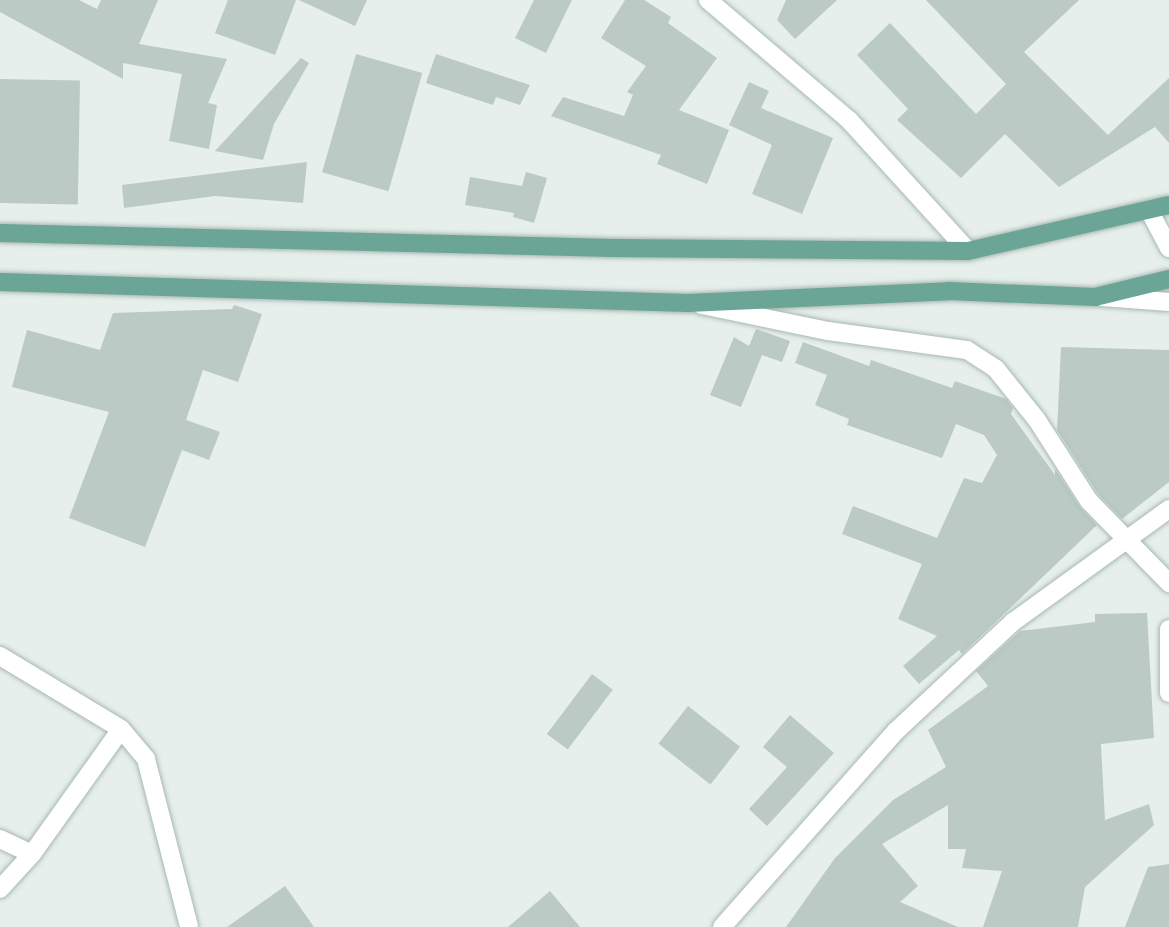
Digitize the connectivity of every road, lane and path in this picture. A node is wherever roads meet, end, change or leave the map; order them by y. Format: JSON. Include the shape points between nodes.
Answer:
{"nodes":[{"id":1,"x":708,"y":0,"type":"edge"},
{"id":2,"x":1169,"y":205,"type":"edge"},
{"id":3,"x":1149,"y":210,"type":"junction"},
{"id":4,"x":0,"y":233,"type":"edge"},
{"id":5,"x":1169,"y":248,"type":"edge"},
{"id":6,"x":968,"y":251,"type":"junction"},
{"id":7,"x":1169,"y":279,"type":"edge"},
{"id":8,"x":0,"y":282,"type":"edge"},
{"id":9,"x":1095,"y":297,"type":"junction"},
{"id":10,"x":1169,"y":302,"type":"edge"},
{"id":11,"x":688,"y":303,"type":"junction"},
{"id":12,"x":1169,"y":509,"type":"edge"},
{"id":13,"x":1126,"y":543,"type":"junction"},
{"id":14,"x":1169,"y":583,"type":"edge"},
{"id":15,"x":1168,"y":640,"type":"edge"},
{"id":16,"x":0,"y":656,"type":"edge"},
{"id":17,"x":1169,"y":693,"type":"edge"},
{"id":18,"x":121,"y":729,"type":"junction"},
{"id":19,"x":0,"y":839,"type":"edge"},
{"id":20,"x":32,"y":854,"type":"junction"},
{"id":21,"x":0,"y":889,"type":"edge"},
{"id":22,"x":189,"y":927,"type":"edge"},
{"id":23,"x":722,"y":927,"type":"edge"}],
"edges":[{"from":1,"to":6,"type":"street","via":[[849,120]]},
{"from":2,"to":3,"type":"main road"},
{"from":3,"to":5,"type":"street"},
{"from":3,"to":6,"type":"main road"},
{"from":4,"to":6,"type":"main road","via":[[613,248]]},
{"from":7,"to":9,"type":"main road"},
{"from":8,"to":11,"type":"main road"},
{"from":9,"to":10,"type":"street"},
{"from":9,"to":11,"type":"main road","via":[[949,291]]},
{"from":11,"to":13,"type":"street","via":[[828,331],[967,350],[996,369],[1037,420],[1089,501]]},
{"from":12,"to":13,"type":"street"},
{"from":13,"to":14,"type":"street"},
{"from":13,"to":23,"type":"street","via":[[1013,622],[896,731]]},
{"from":15,"to":17,"type":"street"},
{"from":16,"to":18,"type":"street"},
{"from":18,"to":20,"type":"street"},
{"from":18,"to":22,"type":"street","via":[[146,759]]},
{"from":19,"to":20,"type":"street"},
{"from":20,"to":21,"type":"street"}]}
